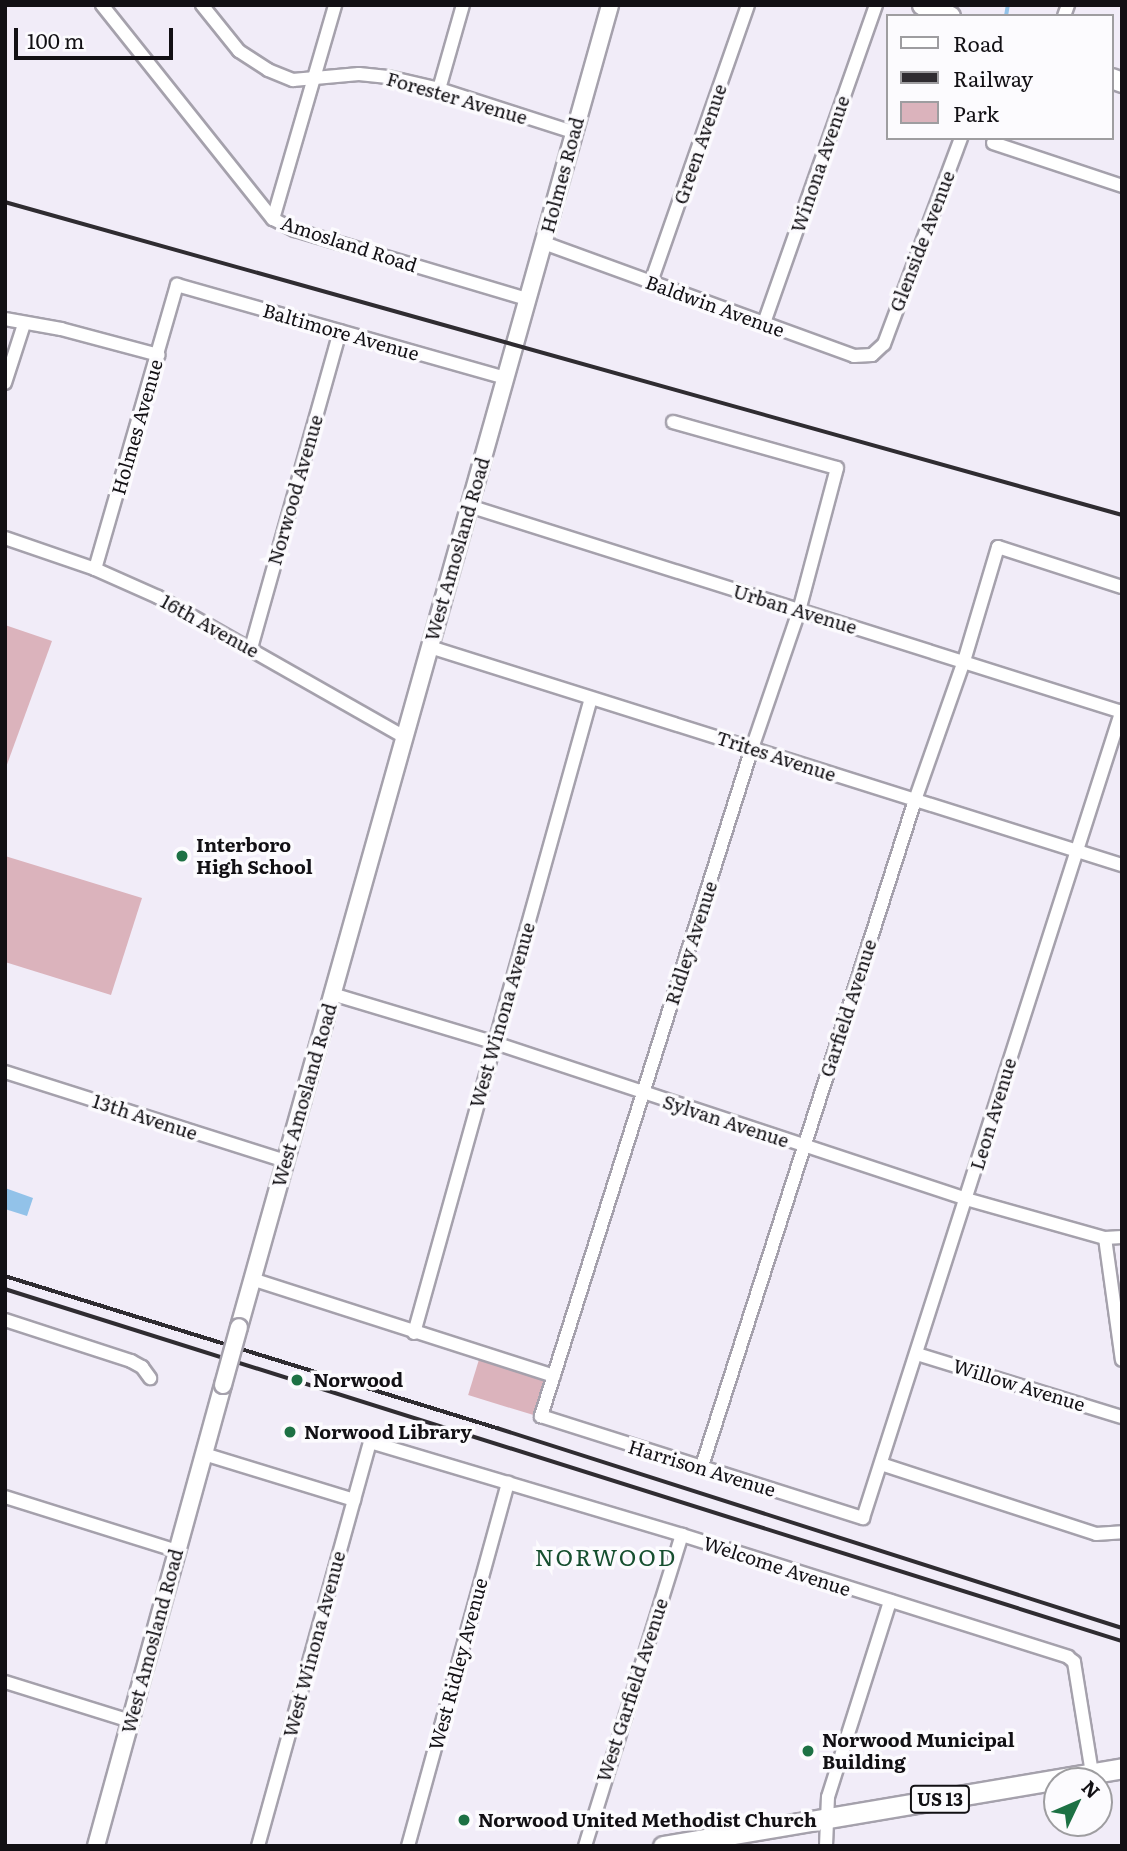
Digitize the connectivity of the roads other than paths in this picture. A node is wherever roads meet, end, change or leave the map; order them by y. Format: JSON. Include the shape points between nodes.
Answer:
{"nodes":[{"id":1,"x":102,"y":5,"type":"edge"},
{"id":2,"x":335,"y":5,"type":"edge"},
{"id":3,"x":463,"y":5,"type":"edge"},
{"id":4,"x":610,"y":5,"type":"edge"},
{"id":5,"x":748,"y":5,"type":"edge"},
{"id":6,"x":876,"y":5,"type":"edge"},
{"id":7,"x":922,"y":5,"type":"edge"},
{"id":8,"x":206,"y":7,"type":"edge"},
{"id":9,"x":945,"y":14,"type":"edge"},
{"id":10,"x":317,"y":76,"type":"junction"},
{"id":11,"x":439,"y":89,"type":"junction"},
{"id":12,"x":573,"y":132,"type":"junction"},
{"id":13,"x":960,"y":140,"type":"edge"},
{"id":14,"x":993,"y":143,"type":"dead end"},
{"id":15,"x":1122,"y":187,"type":"edge"},
{"id":16,"x":273,"y":219,"type":"junction"},
{"id":17,"x":544,"y":243,"type":"junction"},
{"id":18,"x":651,"y":282,"type":"junction"},
{"id":19,"x":177,"y":285,"type":"joint"},
{"id":20,"x":527,"y":299,"type":"junction"},
{"id":21,"x":5,"y":319,"type":"edge"},
{"id":22,"x":764,"y":323,"type":"junction"},
{"id":23,"x":24,"y":324,"type":"junction"},
{"id":24,"x":340,"y":331,"type":"junction"},
{"id":25,"x":884,"y":344,"type":"joint"},
{"id":26,"x":514,"y":345,"type":"joint"},
{"id":27,"x":159,"y":355,"type":"junction"},
{"id":28,"x":505,"y":378,"type":"junction"},
{"id":29,"x":5,"y":383,"type":"edge"},
{"id":30,"x":673,"y":422,"type":"dead end"},
{"id":31,"x":469,"y":506,"type":"junction"},
{"id":32,"x":5,"y":538,"type":"edge"},
{"id":33,"x":95,"y":569,"type":"junction"},
{"id":34,"x":1122,"y":587,"type":"edge"},
{"id":35,"x":799,"y":611,"type":"junction"},
{"id":36,"x":430,"y":647,"type":"junction"},
{"id":37,"x":251,"y":648,"type":"junction"},
{"id":38,"x":964,"y":661,"type":"junction"},
{"id":39,"x":591,"y":698,"type":"junction"},
{"id":40,"x":1122,"y":711,"type":"edge"},
{"id":41,"x":404,"y":737,"type":"junction"},
{"id":42,"x":752,"y":748,"type":"junction"},
{"id":43,"x":915,"y":800,"type":"junction"},
{"id":44,"x":1075,"y":850,"type":"junction"},
{"id":45,"x":1122,"y":865,"type":"edge"},
{"id":46,"x":332,"y":995,"type":"junction"},
{"id":47,"x":495,"y":1043,"type":"junction"},
{"id":48,"x":5,"y":1072,"type":"edge"},
{"id":49,"x":643,"y":1094,"type":"junction"},
{"id":50,"x":804,"y":1146,"type":"junction"},
{"id":51,"x":285,"y":1161,"type":"junction"},
{"id":52,"x":966,"y":1199,"type":"junction"},
{"id":53,"x":1122,"y":1237,"type":"edge"},
{"id":54,"x":1105,"y":1238,"type":"junction"},
{"id":55,"x":252,"y":1279,"type":"junction"},
{"id":56,"x":5,"y":1320,"type":"edge"},
{"id":57,"x":414,"y":1333,"type":"junction"},
{"id":58,"x":917,"y":1354,"type":"junction"},
{"id":59,"x":1122,"y":1360,"type":"edge"},
{"id":60,"x":554,"y":1376,"type":"junction"},
{"id":61,"x":150,"y":1378,"type":"dead end"},
{"id":62,"x":541,"y":1416,"type":"joint"},
{"id":63,"x":1122,"y":1417,"type":"edge"},
{"id":64,"x":370,"y":1442,"type":"joint"},
{"id":65,"x":204,"y":1454,"type":"junction"},
{"id":66,"x":881,"y":1464,"type":"junction"},
{"id":67,"x":701,"y":1469,"type":"junction"},
{"id":68,"x":508,"y":1482,"type":"junction"},
{"id":69,"x":5,"y":1497,"type":"edge"},
{"id":70,"x":354,"y":1500,"type":"junction"},
{"id":71,"x":863,"y":1518,"type":"joint"},
{"id":72,"x":1122,"y":1532,"type":"edge"},
{"id":73,"x":682,"y":1535,"type":"junction"},
{"id":74,"x":177,"y":1551,"type":"junction"},
{"id":75,"x":890,"y":1601,"type":"junction"},
{"id":76,"x":5,"y":1682,"type":"edge"},
{"id":77,"x":130,"y":1720,"type":"junction"},
{"id":78,"x":1091,"y":1767,"type":"edge"},
{"id":79,"x":1043,"y":1782,"type":"edge"},
{"id":80,"x":828,"y":1819,"type":"junction"},
{"id":81,"x":96,"y":1846,"type":"edge"},
{"id":82,"x":258,"y":1846,"type":"edge"},
{"id":83,"x":408,"y":1846,"type":"edge"},
{"id":84,"x":585,"y":1846,"type":"edge"},
{"id":85,"x":663,"y":1846,"type":"edge"},
{"id":86,"x":826,"y":1846,"type":"edge"}],
"edges":[{"from":1,"to":16,"type":"street","name":"Amosland Road"},
{"from":2,"to":10,"type":"street"},
{"from":3,"to":11,"type":"street"},
{"from":4,"to":12,"type":"street","name":"Holmes Road"},
{"from":5,"to":18,"type":"street","name":"Green Avenue"},
{"from":6,"to":22,"type":"street","name":"Winona Avenue"},
{"from":7,"to":9,"type":"main road"},
{"from":8,"to":10,"type":"street","name":"Forester Avenue","via":[[239,51],[268,70],[293,80]]},
{"from":10,"to":11,"type":"street","name":"Forester Avenue","via":[[379,76]]},
{"from":10,"to":16,"type":"street"},
{"from":11,"to":12,"type":"street","name":"Forester Avenue"},
{"from":12,"to":17,"type":"street","name":"Holmes Road"},
{"from":13,"to":25,"type":"street","name":"Glenside Avenue"},
{"from":14,"to":15,"type":"street"},
{"from":16,"to":20,"type":"street","name":"Amosland Road","via":[[295,230]]},
{"from":17,"to":18,"type":"street","name":"Baldwin Avenue"},
{"from":17,"to":20,"type":"street","name":"Holmes Road"},
{"from":18,"to":22,"type":"street","name":"Baldwin Avenue"},
{"from":19,"to":24,"type":"street","name":"Baltimore Avenue"},
{"from":19,"to":27,"type":"street","name":"Holmes Avenue"},
{"from":20,"to":26,"type":"street","name":"Holmes Road"},
{"from":21,"to":23,"type":"street"},
{"from":22,"to":25,"type":"street","name":"Baldwin Avenue","via":[[854,356],[872,355]]},
{"from":23,"to":27,"type":"street"},
{"from":23,"to":29,"type":"street"},
{"from":24,"to":28,"type":"street","name":"Baltimore Avenue"},
{"from":24,"to":37,"type":"street","name":"Norwood Avenue"},
{"from":26,"to":28,"type":"street","name":"West Amosland Road"},
{"from":27,"to":33,"type":"street","name":"Holmes Avenue"},
{"from":28,"to":31,"type":"street","name":"West Amosland Road"},
{"from":30,"to":35,"type":"street","name":"Ridley Avenue","via":[[837,468]]},
{"from":31,"to":35,"type":"street","name":"Urban Avenue"},
{"from":31,"to":36,"type":"street","name":"West Amosland Road"},
{"from":32,"to":33,"type":"street","name":"16th Avenue"},
{"from":33,"to":37,"type":"street","name":"16th Avenue"},
{"from":34,"to":38,"type":"street","name":"Garfield Avenue","via":[[998,547]]},
{"from":35,"to":38,"type":"street","name":"Urban Avenue"},
{"from":35,"to":42,"type":"street","name":"Ridley Avenue"},
{"from":36,"to":39,"type":"street","name":"Trites Avenue"},
{"from":36,"to":41,"type":"street","name":"West Amosland Road"},
{"from":37,"to":41,"type":"street","name":"16th Avenue"},
{"from":38,"to":40,"type":"street","name":"Urban Avenue"},
{"from":38,"to":43,"type":"street","name":"Garfield Avenue"},
{"from":39,"to":42,"type":"street","name":"Trites Avenue"},
{"from":39,"to":47,"type":"street","name":"West Winona Avenue"},
{"from":40,"to":44,"type":"street","name":"Leon Avenue"},
{"from":41,"to":46,"type":"street","name":"West Amosland Road"},
{"from":42,"to":43,"type":"street","name":"Trites Avenue"},
{"from":42,"to":49,"type":"street","name":"Ridley Avenue"},
{"from":43,"to":44,"type":"street","name":"Trites Avenue"},
{"from":43,"to":50,"type":"street","name":"Garfield Avenue"},
{"from":44,"to":45,"type":"street","name":"Trites Avenue"},
{"from":44,"to":52,"type":"street","name":"Leon Avenue"},
{"from":46,"to":47,"type":"street","name":"Sylvan Avenue"},
{"from":46,"to":51,"type":"street","name":"West Amosland Road"},
{"from":47,"to":49,"type":"street","name":"Sylvan Avenue"},
{"from":47,"to":57,"type":"street","name":"West Winona Avenue"},
{"from":48,"to":51,"type":"street","name":"13th Avenue"},
{"from":49,"to":50,"type":"street","name":"Sylvan Avenue"},
{"from":49,"to":60,"type":"street","name":"Ridley Avenue"},
{"from":50,"to":52,"type":"street","name":"Sylvan Avenue"},
{"from":50,"to":67,"type":"street","name":"Garfield Avenue"},
{"from":51,"to":55,"type":"street","name":"West Amosland Road"},
{"from":52,"to":54,"type":"street","name":"Sylvan Avenue"},
{"from":52,"to":58,"type":"street","name":"Leon Avenue"},
{"from":53,"to":54,"type":"street","name":"Sylvan Avenue"},
{"from":54,"to":59,"type":"street"},
{"from":55,"to":57,"type":"street"},
{"from":55,"to":65,"type":"street","name":"West Amosland Road","bridge":true},
{"from":56,"to":61,"type":"street","via":[[131,1361]]},
{"from":57,"to":60,"type":"street"},
{"from":58,"to":63,"type":"street","name":"Willow Avenue"},
{"from":58,"to":66,"type":"street","name":"Leon Avenue"},
{"from":60,"to":62,"type":"street","name":"Ridley Avenue"},
{"from":62,"to":67,"type":"street","name":"Harrison Avenue"},
{"from":64,"to":68,"type":"street","name":"Welcome Avenue"},
{"from":64,"to":70,"type":"street","name":"West Winona Avenue"},
{"from":65,"to":70,"type":"street"},
{"from":65,"to":74,"type":"street","name":"West Amosland Road"},
{"from":66,"to":71,"type":"street","name":"Leon Avenue"},
{"from":66,"to":72,"type":"street","via":[[1096,1534]]},
{"from":67,"to":71,"type":"street","name":"Harrison Avenue"},
{"from":68,"to":73,"type":"street","name":"Welcome Avenue"},
{"from":68,"to":83,"type":"street","name":"West Ridley Avenue"},
{"from":69,"to":74,"type":"street"},
{"from":70,"to":82,"type":"street","name":"West Winona Avenue"},
{"from":73,"to":75,"type":"street","name":"Welcome Avenue"},
{"from":73,"to":84,"type":"street","name":"West Garfield Avenue"},
{"from":74,"to":77,"type":"street","name":"West Amosland Road"},
{"from":75,"to":78,"type":"street","name":"Welcome Avenue","via":[[1074,1662]]},
{"from":75,"to":80,"type":"street","via":[[828,1797]]},
{"from":76,"to":77,"type":"street"},
{"from":77,"to":81,"type":"street","name":"West Amosland Road"},
{"from":79,"to":80,"type":"main road","number":"US 13"},
{"from":80,"to":85,"type":"main road","number":"US 13"},
{"from":80,"to":86,"type":"street"}]}
